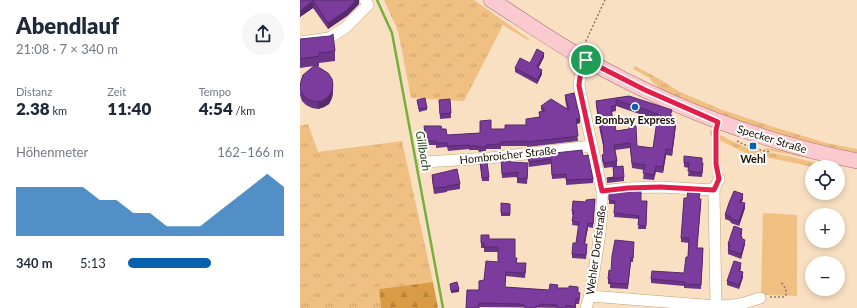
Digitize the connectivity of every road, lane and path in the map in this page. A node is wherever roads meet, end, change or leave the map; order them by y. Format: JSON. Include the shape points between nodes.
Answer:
{"nodes":[{"id":1,"x":365,"y":0,"type":"edge"},
{"id":2,"x":605,"y":0,"type":"edge"},
{"id":3,"x":495,"y":2,"type":"edge"},
{"id":4,"x":300,"y":42,"type":"edge"},
{"id":5,"x":582,"y":58,"type":"junction"},
{"id":6,"x":718,"y":122,"type":"junction"},
{"id":7,"x":592,"y":146,"type":"junction"},
{"id":8,"x":857,"y":161,"type":"edge"},
{"id":9,"x":424,"y":162,"type":"dead end"},
{"id":10,"x":719,"y":179,"type":"joint"},
{"id":11,"x":714,"y":190,"type":"junction"},
{"id":12,"x":602,"y":191,"type":"junction"},
{"id":13,"x":780,"y":282,"type":"dead end"},
{"id":14,"x":590,"y":296,"type":"junction"},
{"id":15,"x":760,"y":298,"type":"joint"},
{"id":16,"x":716,"y":307,"type":"edge"},
{"id":17,"x":586,"y":308,"type":"edge"}],
"edges":[{"from":1,"to":4,"type":"street","via":[[368,5],[345,28],[330,38]]},
{"from":2,"to":5,"type":"path"},
{"from":3,"to":5,"type":"main road","name":"Specker Straße"},
{"from":5,"to":6,"type":"main road","name":"Specker Straße","via":[[645,90]]},
{"from":5,"to":7,"type":"street","name":"Wehler Dorfstraße","via":[[579,86]]},
{"from":6,"to":8,"type":"main road","name":"Specker Straße","via":[[790,146]]},
{"from":6,"to":10,"type":"path","via":[[716,164]]},
{"from":7,"to":9,"type":"street","name":"Hombroicher Straße","via":[[490,158]]},
{"from":7,"to":12,"type":"street","name":"Wehler Dorfstraße"},
{"from":10,"to":11,"type":"street"},
{"from":11,"to":12,"type":"street","name":"Wehler Dorfstraße","via":[[660,187]]},
{"from":11,"to":16,"type":"street"},
{"from":12,"to":14,"type":"street","name":"Wehler Dorfstraße","via":[[600,231]]},
{"from":13,"to":15,"type":"path","via":[[785,288],[786,295]]},
{"from":14,"to":16,"type":"street"},
{"from":14,"to":17,"type":"street","name":"Wehler Dorfstraße"},
{"from":15,"to":16,"type":"street","via":[[740,305]]}]}
